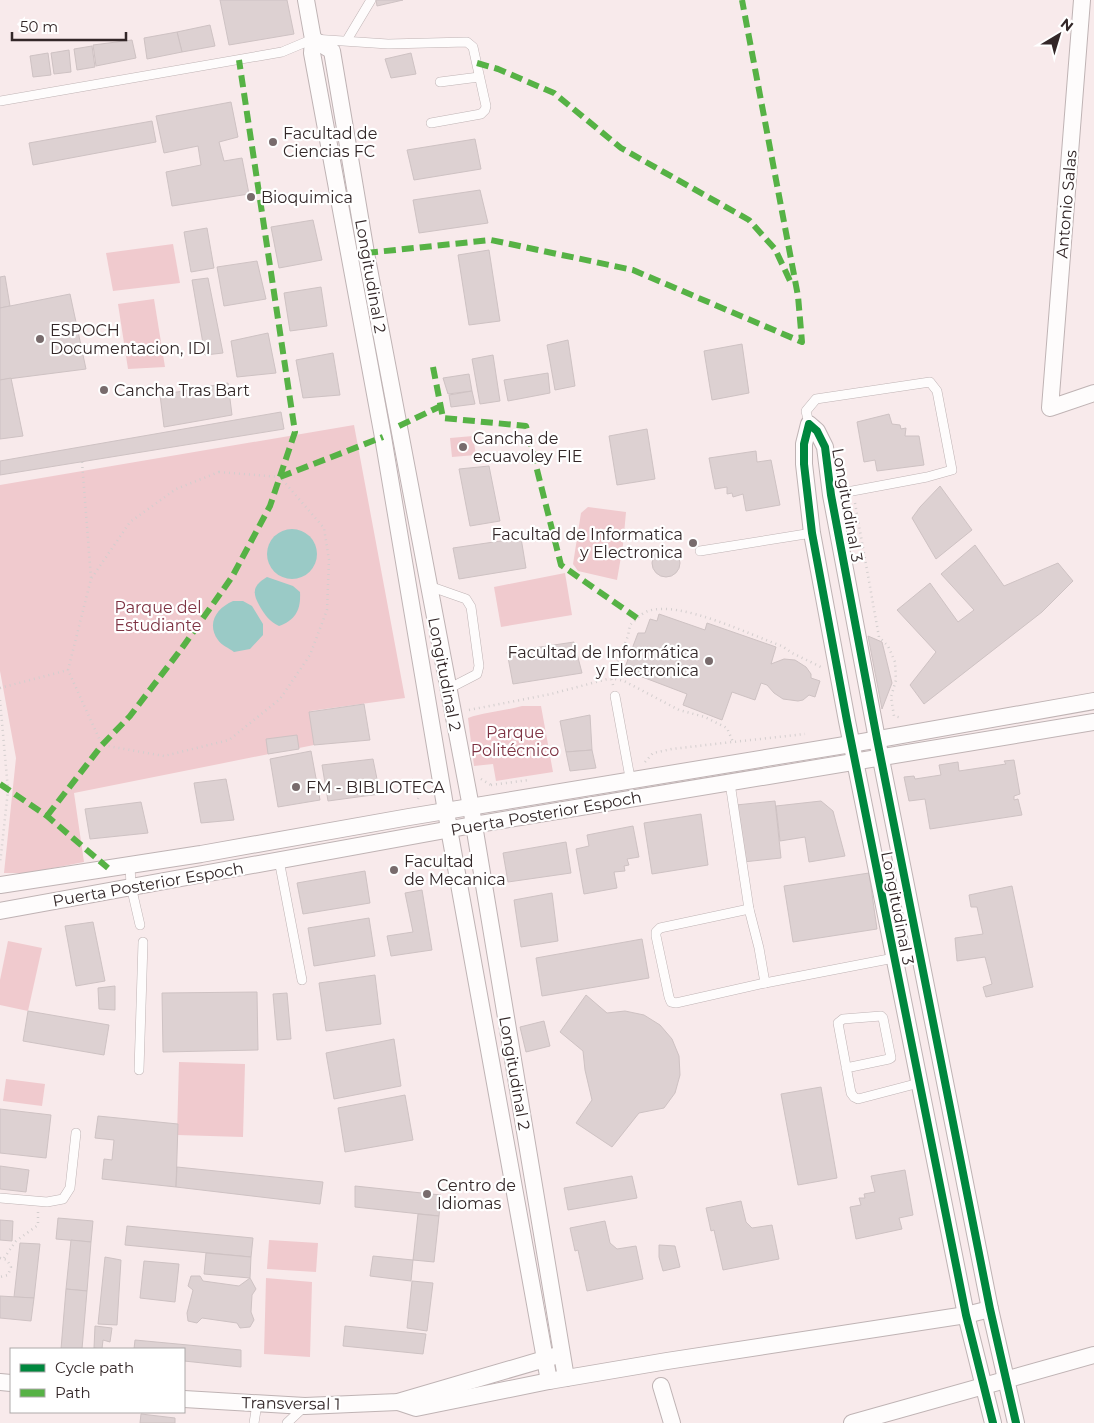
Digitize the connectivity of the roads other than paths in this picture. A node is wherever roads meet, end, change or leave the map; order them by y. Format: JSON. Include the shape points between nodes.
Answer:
{"nodes":[{"id":1,"x":306,"y":0,"type":"edge"},
{"id":2,"x":371,"y":0,"type":"edge"},
{"id":3,"x":1082,"y":0,"type":"edge"},
{"id":4,"x":313,"y":39,"type":"junction"},
{"id":5,"x":347,"y":40,"type":"junction"},
{"id":6,"x":1086,"y":48,"type":"edge"},
{"id":7,"x":479,"y":77,"type":"junction"},
{"id":8,"x":440,"y":82,"type":"dead end"},
{"id":9,"x":0,"y":101,"type":"edge"},
{"id":10,"x":431,"y":123,"type":"dead end"},
{"id":11,"x":389,"y":372,"type":"junction"},
{"id":12,"x":372,"y":376,"type":"junction"},
{"id":13,"x":1094,"y":394,"type":"edge"},
{"id":14,"x":809,"y":424,"type":"junction"},
{"id":15,"x":831,"y":495,"type":"junction"},
{"id":16,"x":812,"y":533,"type":"junction"},
{"id":17,"x":700,"y":551,"type":"dead end"},
{"id":18,"x":429,"y":586,"type":"junction"},
{"id":19,"x":448,"y":690,"type":"junction"},
{"id":20,"x":615,"y":696,"type":"road end"},
{"id":21,"x":1094,"y":701,"type":"edge"},
{"id":22,"x":1094,"y":722,"type":"edge"},
{"id":23,"x":876,"y":738,"type":"junction"},
{"id":24,"x":851,"y":744,"type":"junction"},
{"id":25,"x":880,"y":758,"type":"junction"},
{"id":26,"x":855,"y":763,"type":"junction"},
{"id":27,"x":629,"y":773,"type":"junction"},
{"id":28,"x":730,"y":782,"type":"junction"},
{"id":29,"x":635,"y":798,"type":"junction"},
{"id":30,"x":470,"y":807,"type":"junction"},
{"id":31,"x":446,"y":811,"type":"junction"},
{"id":32,"x":473,"y":825,"type":"junction"},
{"id":33,"x":449,"y":829,"type":"junction"},
{"id":34,"x":279,"y":860,"type":"junction"},
{"id":35,"x":130,"y":865,"type":"junction"},
{"id":36,"x":0,"y":885,"type":"edge"},
{"id":37,"x":131,"y":886,"type":"junction"},
{"id":38,"x":749,"y":909,"type":"junction"},
{"id":39,"x":0,"y":911,"type":"edge"},
{"id":40,"x":140,"y":925,"type":"dead end"},
{"id":41,"x":143,"y":942,"type":"dead end"},
{"id":42,"x":919,"y":950,"type":"junction"},
{"id":43,"x":894,"y":958,"type":"junction"},
{"id":44,"x":302,"y":980,"type":"dead end"},
{"id":45,"x":765,"y":983,"type":"junction"},
{"id":46,"x":504,"y":1007,"type":"junction"},
{"id":47,"x":482,"y":1010,"type":"junction"},
{"id":48,"x":846,"y":1068,"type":"junction"},
{"id":49,"x":139,"y":1070,"type":"dead end"},
{"id":50,"x":920,"y":1083,"type":"junction"},
{"id":51,"x":76,"y":1133,"type":"dead end"},
{"id":52,"x":0,"y":1198,"type":"edge"},
{"id":53,"x":992,"y":1317,"type":"junction"},
{"id":54,"x":968,"y":1323,"type":"junction"},
{"id":55,"x":562,"y":1354,"type":"junction"},
{"id":56,"x":1094,"y":1355,"type":"edge"},
{"id":57,"x":544,"y":1359,"type":"junction"},
{"id":58,"x":566,"y":1378,"type":"junction"},
{"id":59,"x":1006,"y":1380,"type":"junction"},
{"id":60,"x":549,"y":1381,"type":"junction"},
{"id":61,"x":661,"y":1386,"type":"dead end"},
{"id":62,"x":983,"y":1386,"type":"junction"},
{"id":63,"x":185,"y":1399,"type":"edge"},
{"id":64,"x":398,"y":1402,"type":"junction"},
{"id":65,"x":257,"y":1404,"type":"junction"},
{"id":66,"x":305,"y":1406,"type":"junction"},
{"id":67,"x":254,"y":1423,"type":"edge"},
{"id":68,"x":287,"y":1423,"type":"edge"},
{"id":69,"x":672,"y":1423,"type":"edge"},
{"id":70,"x":852,"y":1423,"type":"edge"},
{"id":71,"x":993,"y":1423,"type":"edge"},
{"id":72,"x":1016,"y":1423,"type":"edge"}],
"edges":[{"from":1,"to":4,"type":"street","name":"Longitudinal 2"},
{"from":2,"to":5,"type":"lane"},
{"from":3,"to":6,"type":"street","name":"Antonio Salas"},
{"from":4,"to":5,"type":"lane"},
{"from":4,"to":9,"type":"lane","via":[[282,52]]},
{"from":4,"to":11,"type":"street","name":"Longitudinal 2","via":[[332,51]]},
{"from":4,"to":12,"type":"street","name":"Longitudinal 2","via":[[312,53]]},
{"from":5,"to":7,"type":"lane","via":[[388,44],[467,42],[473,47]]},
{"from":6,"to":13,"type":"street","name":"Antonio Salas","via":[[1050,408]]},
{"from":7,"to":8,"type":"lane"},
{"from":7,"to":10,"type":"lane","via":[[486,106],[481,114]]},
{"from":11,"to":12,"type":"street"},
{"from":11,"to":18,"type":"street","name":"Longitudinal 2"},
{"from":12,"to":31,"type":"street","name":"Longitudinal 2"},
{"from":14,"to":15,"type":"street","name":"Longitudinal 3","via":[[817,431],[825,447]]},
{"from":14,"to":15,"type":"lane","via":[[806,411],[816,399],[930,382],[937,391],[952,470]]},
{"from":14,"to":16,"type":"street","name":"Longitudinal 3","via":[[804,464]]},
{"from":15,"to":23,"type":"street","name":"Longitudinal 3"},
{"from":16,"to":17,"type":"lane"},
{"from":16,"to":24,"type":"street","name":"Longitudinal 3"},
{"from":18,"to":19,"type":"street","name":"Longitudinal 2"},
{"from":18,"to":19,"type":"lane","via":[[466,599],[471,607],[479,666],[477,674]]},
{"from":19,"to":30,"type":"street","name":"Longitudinal 2"},
{"from":20,"to":27,"type":"lane"},
{"from":21,"to":23,"type":"street","name":"Puerta Posterior Espoch"},
{"from":22,"to":25,"type":"street","name":"Puerta Posterior Espoch"},
{"from":23,"to":24,"type":"street","name":"Puerta Posterior Espoch"},
{"from":23,"to":25,"type":"street","name":"Longitudinal 3"},
{"from":24,"to":26,"type":"street","name":"Longitudinal 3"},
{"from":24,"to":27,"type":"street","name":"Puerta Posterior Espoch"},
{"from":25,"to":26,"type":"street","name":"Puerta Posterior Espoch"},
{"from":25,"to":42,"type":"street","name":"Longitudinal 3"},
{"from":26,"to":28,"type":"street","name":"Puerta Posterior Espoch"},
{"from":26,"to":43,"type":"street","name":"Longitudinal 3"},
{"from":27,"to":29,"type":"lane"},
{"from":27,"to":30,"type":"street","name":"Puerta Posterior Espoch"},
{"from":28,"to":29,"type":"street","name":"Puerta Posterior Espoch"},
{"from":28,"to":38,"type":"lane"},
{"from":29,"to":32,"type":"street","name":"Puerta Posterior Espoch"},
{"from":30,"to":31,"type":"street","name":"Puerta Posterior Espoch"},
{"from":30,"to":32,"type":"street","name":"Longitudinal 2"},
{"from":31,"to":33,"type":"street","name":"Longitudinal 2"},
{"from":31,"to":35,"type":"street","name":"Puerta Posterior Espoch"},
{"from":32,"to":33,"type":"street","name":"Puerta Posterior Espoch"},
{"from":32,"to":46,"type":"street","name":"Longitudinal 2"},
{"from":33,"to":34,"type":"street","name":"Puerta Posterior Espoch"},
{"from":33,"to":47,"type":"street","name":"Longitudinal 2"},
{"from":34,"to":37,"type":"street","name":"Puerta Posterior Espoch"},
{"from":34,"to":44,"type":"lane"},
{"from":35,"to":36,"type":"street","name":"Puerta Posterior Espoch"},
{"from":35,"to":37,"type":"lane"},
{"from":37,"to":39,"type":"street","name":"Puerta Posterior Espoch"},
{"from":37,"to":40,"type":"lane"},
{"from":38,"to":45,"type":"lane"},
{"from":38,"to":45,"type":"lane","via":[[660,928],[656,932],[669,997],[676,1003]]},
{"from":41,"to":49,"type":"lane"},
{"from":42,"to":43,"type":"lane"},
{"from":42,"to":53,"type":"street","name":"Longitudinal 3"},
{"from":43,"to":45,"type":"lane"},
{"from":43,"to":50,"type":"street","name":"Longitudinal 3"},
{"from":46,"to":47,"type":"street"},
{"from":46,"to":55,"type":"street","name":"Longitudinal 2"},
{"from":47,"to":57,"type":"street","name":"Longitudinal 2"},
{"from":48,"to":48,"type":"lane","via":[[838,1023],[843,1019],[881,1016],[891,1058]]},
{"from":48,"to":50,"type":"lane","via":[[851,1093],[858,1099]]},
{"from":50,"to":54,"type":"street","name":"Longitudinal 3"},
{"from":51,"to":52,"type":"lane","via":[[70,1188],[63,1199],[39,1202]]},
{"from":53,"to":54,"type":"street","name":"Transversal 1"},
{"from":53,"to":59,"type":"street","name":"Longitudinal 3"},
{"from":54,"to":58,"type":"street","name":"Transversal 1","via":[[668,1361]]},
{"from":54,"to":62,"type":"street","name":"Longitudinal 3"},
{"from":55,"to":57,"type":"street","name":"Transversal 1"},
{"from":55,"to":58,"type":"street","name":"Longitudinal 2"},
{"from":56,"to":59,"type":"street"},
{"from":57,"to":60,"type":"street","name":"Longitudinal 2"},
{"from":57,"to":64,"type":"street","name":"Transversal 1"},
{"from":58,"to":60,"type":"street","name":"Transversal 1"},
{"from":59,"to":62,"type":"street"},
{"from":59,"to":72,"type":"street","name":"Longitudinal 3"},
{"from":60,"to":64,"type":"street","name":"Transversal 1","via":[[416,1408]]},
{"from":61,"to":69,"type":"street"},
{"from":62,"to":70,"type":"street"},
{"from":62,"to":71,"type":"street","name":"Longitudinal 3"},
{"from":63,"to":65,"type":"street","name":"Transversal 1"},
{"from":64,"to":66,"type":"street","name":"Transversal 1"},
{"from":65,"to":66,"type":"street","name":"Transversal 1"},
{"from":65,"to":67,"type":"lane"},
{"from":66,"to":68,"type":"lane"}]}
